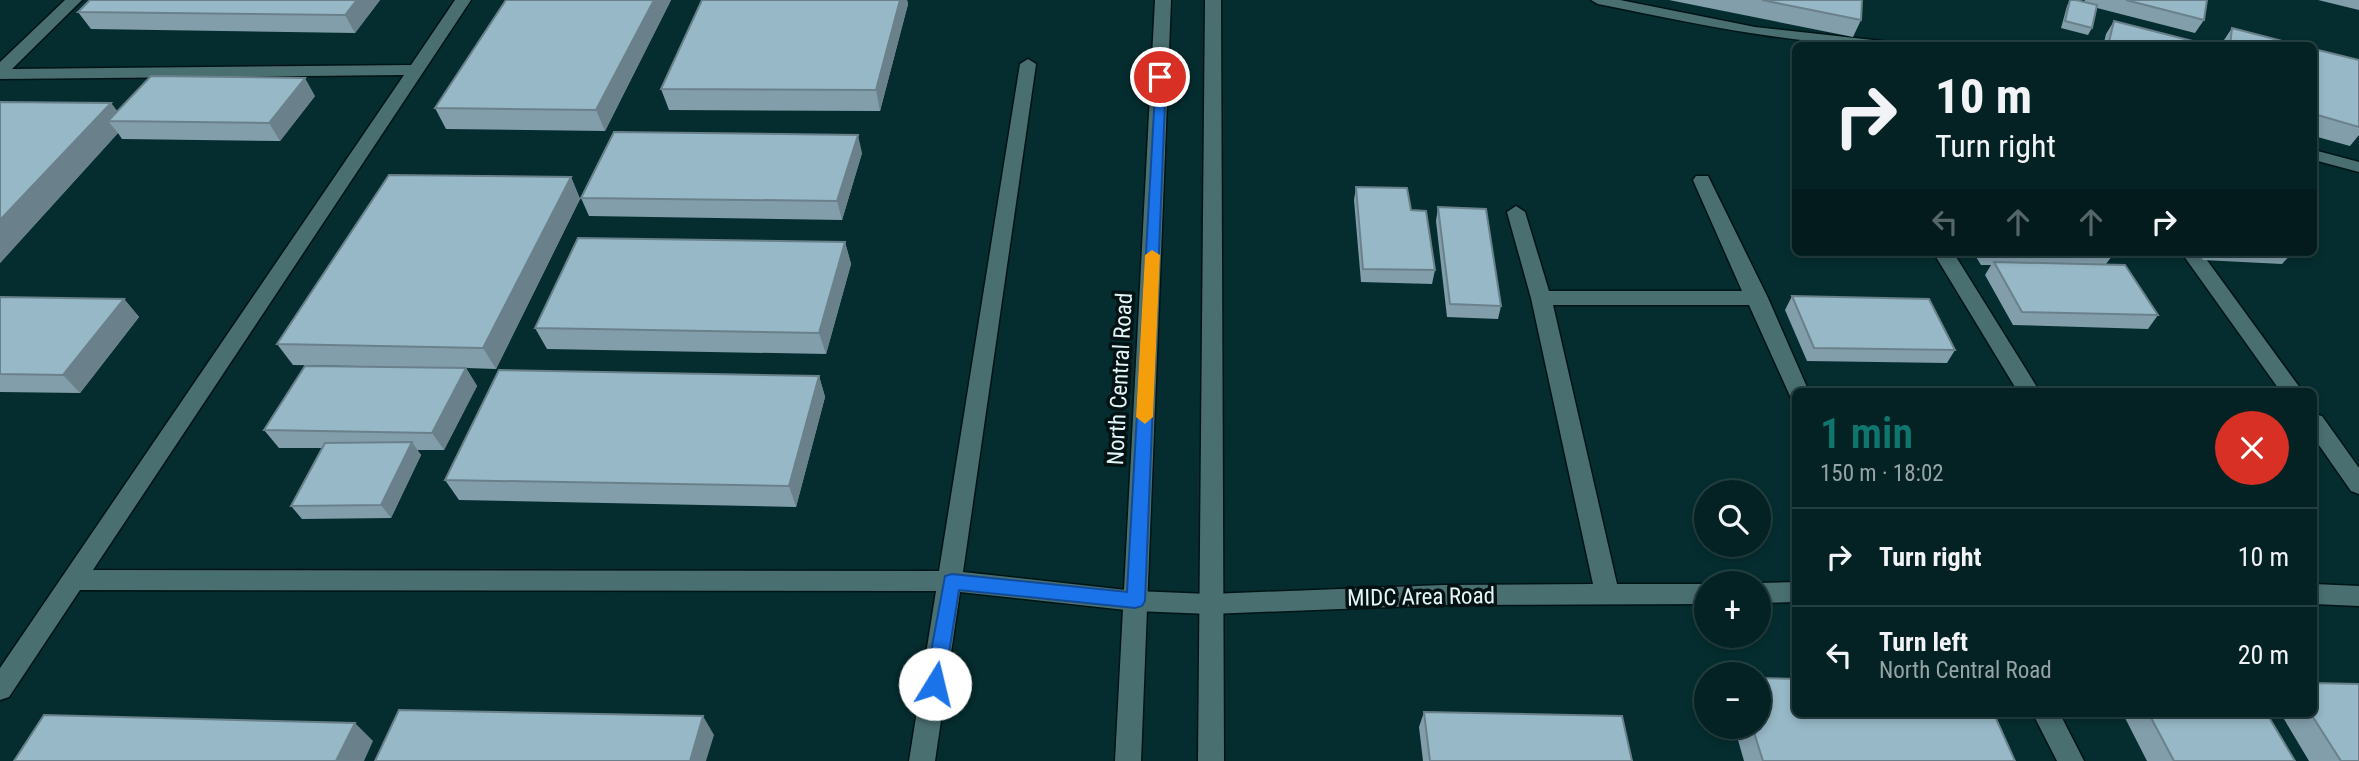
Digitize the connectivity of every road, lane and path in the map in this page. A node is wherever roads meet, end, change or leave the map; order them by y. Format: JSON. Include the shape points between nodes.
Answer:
{"nodes":[{"id":1,"x":74,"y":0,"type":"edge"},
{"id":2,"x":463,"y":0,"type":"edge"},
{"id":3,"x":1163,"y":0,"type":"edge"},
{"id":4,"x":1213,"y":0,"type":"edge"},
{"id":5,"x":1598,"y":0,"type":"edge"},
{"id":6,"x":1856,"y":42,"type":"edge"},
{"id":7,"x":1028,"y":64,"type":"dead end"},
{"id":8,"x":415,"y":71,"type":"junction"},
{"id":9,"x":0,"y":73,"type":"edge"},
{"id":10,"x":2317,"y":156,"type":"edge"},
{"id":11,"x":2359,"y":167,"type":"edge"},
{"id":12,"x":1702,"y":180,"type":"dead end"},
{"id":13,"x":1516,"y":212,"type":"dead end"},
{"id":14,"x":1945,"y":256,"type":"edge"},
{"id":15,"x":2194,"y":256,"type":"edge"},
{"id":16,"x":1541,"y":298,"type":"junction"},
{"id":17,"x":1758,"y":298,"type":"junction"},
{"id":18,"x":1796,"y":388,"type":"edge"},
{"id":19,"x":2027,"y":388,"type":"edge"},
{"id":20,"x":2289,"y":388,"type":"edge"},
{"id":21,"x":2317,"y":426,"type":"edge"},
{"id":22,"x":2359,"y":485,"type":"edge"},
{"id":23,"x":74,"y":580,"type":"junction"},
{"id":24,"x":952,"y":582,"type":"junction"},
{"id":25,"x":1792,"y":592,"type":"edge"},
{"id":26,"x":1771,"y":593,"type":"edge"},
{"id":27,"x":1694,"y":594,"type":"edge"},
{"id":28,"x":2317,"y":594,"type":"edge"},
{"id":29,"x":1608,"y":596,"type":"junction"},
{"id":30,"x":2359,"y":596,"type":"edge"},
{"id":31,"x":1135,"y":601,"type":"junction"},
{"id":32,"x":1210,"y":604,"type":"junction"},
{"id":33,"x":0,"y":689,"type":"edge"},
{"id":34,"x":2048,"y":717,"type":"edge"},
{"id":35,"x":922,"y":761,"type":"edge"},
{"id":36,"x":1128,"y":761,"type":"edge"},
{"id":37,"x":1212,"y":761,"type":"edge"},
{"id":38,"x":2071,"y":761,"type":"edge"}],
"edges":[{"from":1,"to":9,"type":"street"},
{"from":2,"to":8,"type":"street"},
{"from":3,"to":31,"type":"street","name":"North Central Road"},
{"from":4,"to":32,"type":"street"},
{"from":5,"to":6,"type":"lane","via":[[1733,28]]},
{"from":7,"to":24,"type":"street"},
{"from":8,"to":9,"type":"street"},
{"from":8,"to":23,"type":"street"},
{"from":10,"to":11,"type":"lane"},
{"from":12,"to":17,"type":"street"},
{"from":13,"to":16,"type":"street"},
{"from":14,"to":19,"type":"street"},
{"from":15,"to":20,"type":"street"},
{"from":16,"to":17,"type":"street"},
{"from":16,"to":29,"type":"street"},
{"from":17,"to":18,"type":"street"},
{"from":21,"to":22,"type":"street"},
{"from":23,"to":24,"type":"street","name":"MIDC Area Road"},
{"from":23,"to":33,"type":"street"},
{"from":24,"to":31,"type":"street","name":"MIDC Area Road"},
{"from":24,"to":35,"type":"street"},
{"from":25,"to":26,"type":"street"},
{"from":27,"to":29,"type":"street","name":"MIDC Area Road"},
{"from":28,"to":30,"type":"street"},
{"from":29,"to":32,"type":"street","name":"MIDC Area Road","via":[[1443,595]]},
{"from":31,"to":32,"type":"street","name":"MIDC Area Road"},
{"from":31,"to":36,"type":"street","name":"North Central Road"},
{"from":32,"to":37,"type":"street"},
{"from":34,"to":38,"type":"street"}]}
